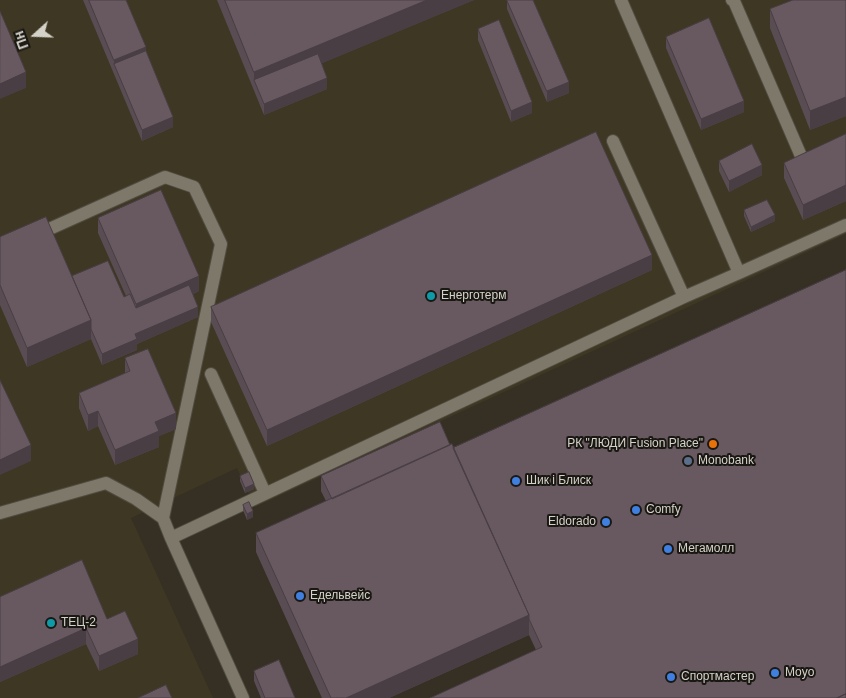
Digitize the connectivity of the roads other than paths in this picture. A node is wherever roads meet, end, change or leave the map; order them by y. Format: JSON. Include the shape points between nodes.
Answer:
{"nodes":[{"id":1,"x":621,"y":0,"type":"edge"},
{"id":2,"x":732,"y":0,"type":"edge"},
{"id":3,"x":613,"y":141,"type":"dead end"},
{"id":4,"x":801,"y":156,"type":"edge"},
{"id":5,"x":846,"y":224,"type":"edge"},
{"id":6,"x":24,"y":240,"type":"edge"},
{"id":7,"x":739,"y":273,"type":"junction"},
{"id":8,"x":684,"y":297,"type":"junction"},
{"id":9,"x":211,"y":374,"type":"dead end"},
{"id":10,"x":265,"y":493,"type":"junction"},
{"id":11,"x":0,"y":513,"type":"edge"},
{"id":12,"x":163,"y":518,"type":"junction"},
{"id":13,"x":171,"y":538,"type":"junction"},
{"id":14,"x":243,"y":698,"type":"edge"}],
"edges":[{"from":1,"to":7,"type":"lane"},
{"from":2,"to":4,"type":"lane"},
{"from":3,"to":8,"type":"lane"},
{"from":5,"to":7,"type":"lane"},
{"from":6,"to":12,"type":"lane","via":[[165,177],[194,187],[221,244]]},
{"from":7,"to":8,"type":"lane"},
{"from":8,"to":10,"type":"lane"},
{"from":9,"to":10,"type":"lane"},
{"from":10,"to":13,"type":"lane"},
{"from":11,"to":12,"type":"lane","via":[[106,483]]},
{"from":12,"to":13,"type":"lane"},
{"from":13,"to":14,"type":"lane"}]}
